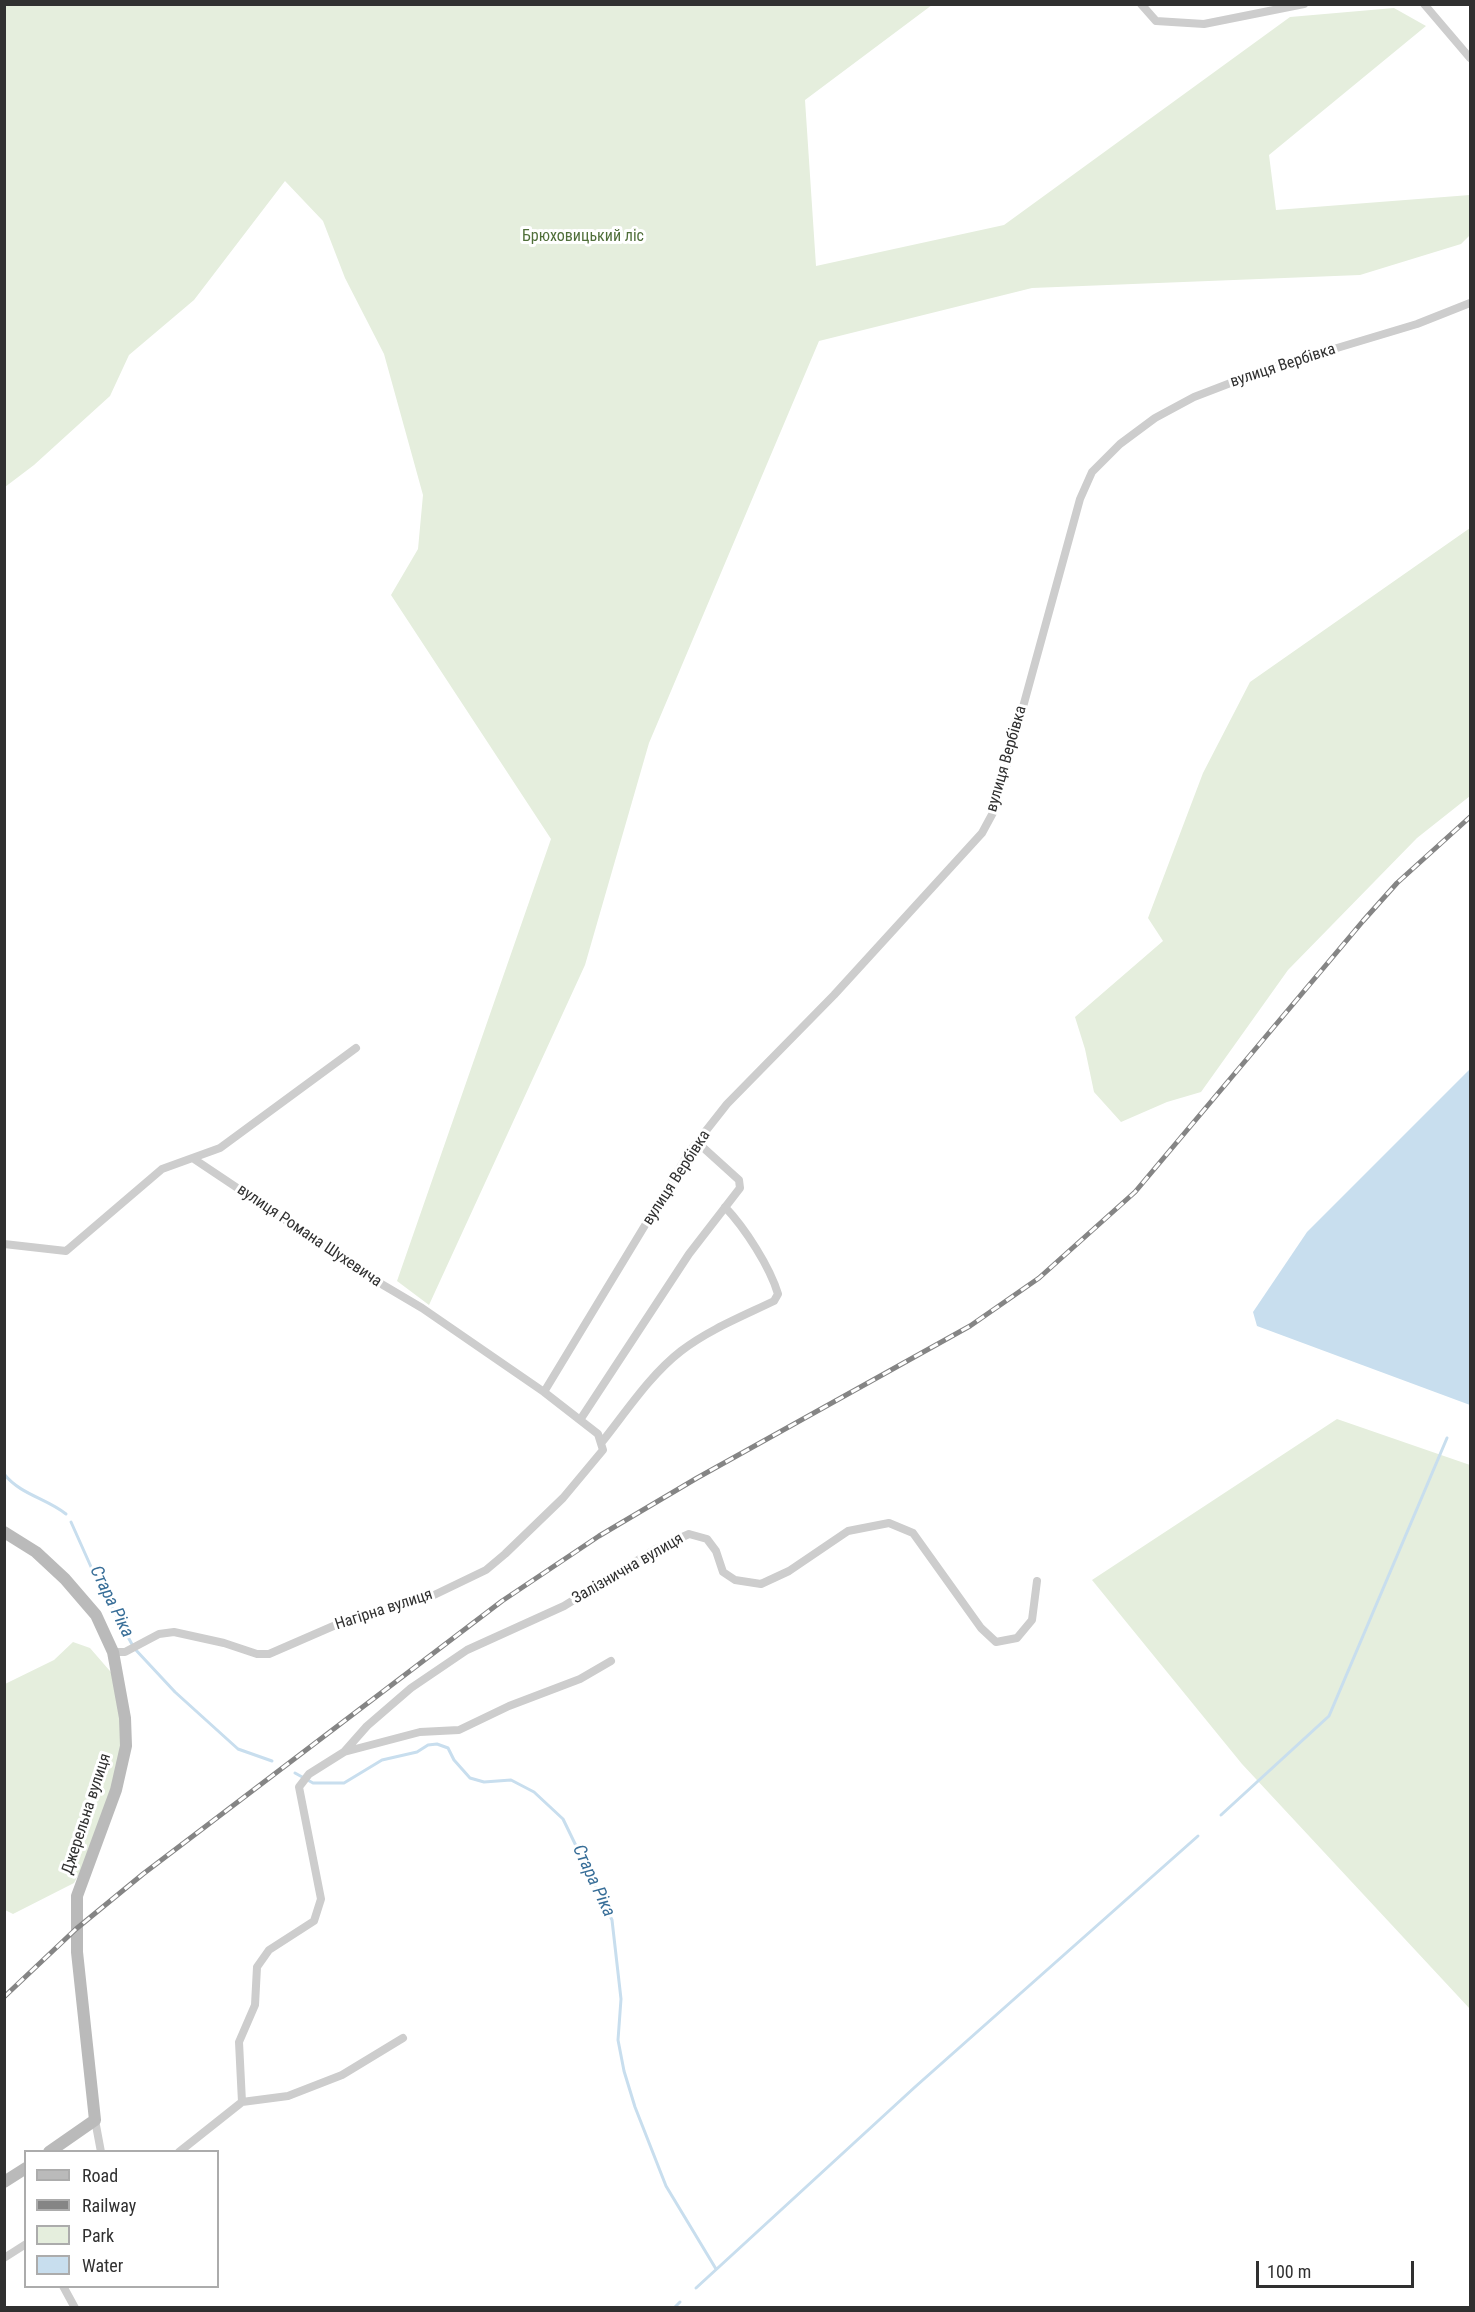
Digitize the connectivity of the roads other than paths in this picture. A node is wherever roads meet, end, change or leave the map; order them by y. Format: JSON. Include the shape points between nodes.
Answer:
{"nodes":[{"id":1,"x":1304,"y":4,"type":"edge"},
{"id":2,"x":1424,"y":4,"type":"edge"},
{"id":3,"x":1141,"y":5,"type":"edge"},
{"id":4,"x":1470,"y":58,"type":"edge"},
{"id":5,"x":1470,"y":303,"type":"edge"},
{"id":6,"x":356,"y":1048,"type":"dead end"},
{"id":7,"x":697,"y":1142,"type":"junction"},
{"id":8,"x":194,"y":1159,"type":"junction"},
{"id":9,"x":725,"y":1207,"type":"junction"},
{"id":10,"x":4,"y":1244,"type":"edge"},
{"id":11,"x":544,"y":1392,"type":"junction"},
{"id":12,"x":580,"y":1420,"type":"junction"},
{"id":13,"x":602,"y":1442,"type":"junction"},
{"id":14,"x":4,"y":1532,"type":"edge"},
{"id":15,"x":1037,"y":1581,"type":"dead end"},
{"id":16,"x":119,"y":1652,"type":"junction"},
{"id":17,"x":610,"y":1661,"type":"dead end"},
{"id":18,"x":344,"y":1752,"type":"junction"},
{"id":19,"x":403,"y":2038,"type":"dead end"},
{"id":20,"x":243,"y":2102,"type":"junction"},
{"id":21,"x":95,"y":2120,"type":"junction"},
{"id":22,"x":50,"y":2150,"type":"edge"},
{"id":23,"x":101,"y":2150,"type":"edge"},
{"id":24,"x":180,"y":2150,"type":"edge"},
{"id":25,"x":24,"y":2169,"type":"edge"},
{"id":26,"x":4,"y":2182,"type":"edge"},
{"id":27,"x":24,"y":2245,"type":"edge"},
{"id":28,"x":4,"y":2258,"type":"edge"},
{"id":29,"x":64,"y":2288,"type":"edge"},
{"id":30,"x":75,"y":2307,"type":"edge"}],
"edges":[{"from":1,"to":3,"type":"street","via":[[1204,24],[1156,21]]},
{"from":2,"to":4,"type":"street"},
{"from":5,"to":7,"type":"street","name":"вулиця Вербівка","via":[[1194,397],[1155,418],[1120,444],[1092,472],[1080,499],[995,809],[982,833]]},
{"from":6,"to":8,"type":"street","via":[[235,1138]]},
{"from":7,"to":9,"type":"street","via":[[739,1180],[740,1188]]},
{"from":7,"to":11,"type":"street","name":"вулиця Вербівка"},
{"from":8,"to":10,"type":"street","via":[[162,1169],[66,1251]]},
{"from":8,"to":11,"type":"street","name":"вулиця Романа Шухевича"},
{"from":9,"to":12,"type":"street","via":[[649,1311]]},
{"from":9,"to":13,"type":"street","name":"Нагірна вулиця","via":[[775,1285],[774,1301],[682,1350]]},
{"from":11,"to":12,"type":"street","name":"вулиця Романа Шухевича"},
{"from":12,"to":13,"type":"street","name":"вулиця Романа Шухевича"},
{"from":13,"to":16,"type":"street","name":"Нагірна вулиця","via":[[598,1459],[563,1498],[486,1570],[462,1583],[338,1624],[269,1654],[174,1632],[159,1634]]},
{"from":14,"to":16,"type":"street","name":"Джерельна вулиця","via":[[36,1552],[65,1579],[96,1615]]},
{"from":15,"to":18,"type":"street","name":"Залізнична вулиця","via":[[1032,1620],[1017,1638],[996,1642],[981,1628],[913,1533],[889,1523],[848,1531],[789,1571],[761,1584],[735,1580],[723,1572],[716,1551],[706,1539],[689,1534],[656,1549],[564,1606],[467,1650],[411,1688]]},
{"from":16,"to":21,"type":"street","name":"Джерельна вулиця","via":[[126,1746],[116,1790],[77,1896],[77,1952]]},
{"from":17,"to":18,"type":"street","name":"Залізнична вулиця","via":[[580,1679],[459,1730],[420,1732]]},
{"from":18,"to":20,"type":"street","name":"Залізнична вулиця","via":[[309,1774],[299,1787],[321,1899],[314,1921],[269,1950],[257,1967],[255,2005],[239,2042]]},
{"from":19,"to":20,"type":"street","via":[[342,2075],[288,2096]]},
{"from":20,"to":24,"type":"street"},
{"from":21,"to":22,"type":"street"},
{"from":21,"to":23,"type":"street","name":"Джерельна вулиця"},
{"from":25,"to":26,"type":"street"},
{"from":27,"to":28,"type":"street"},
{"from":29,"to":30,"type":"street"}]}
